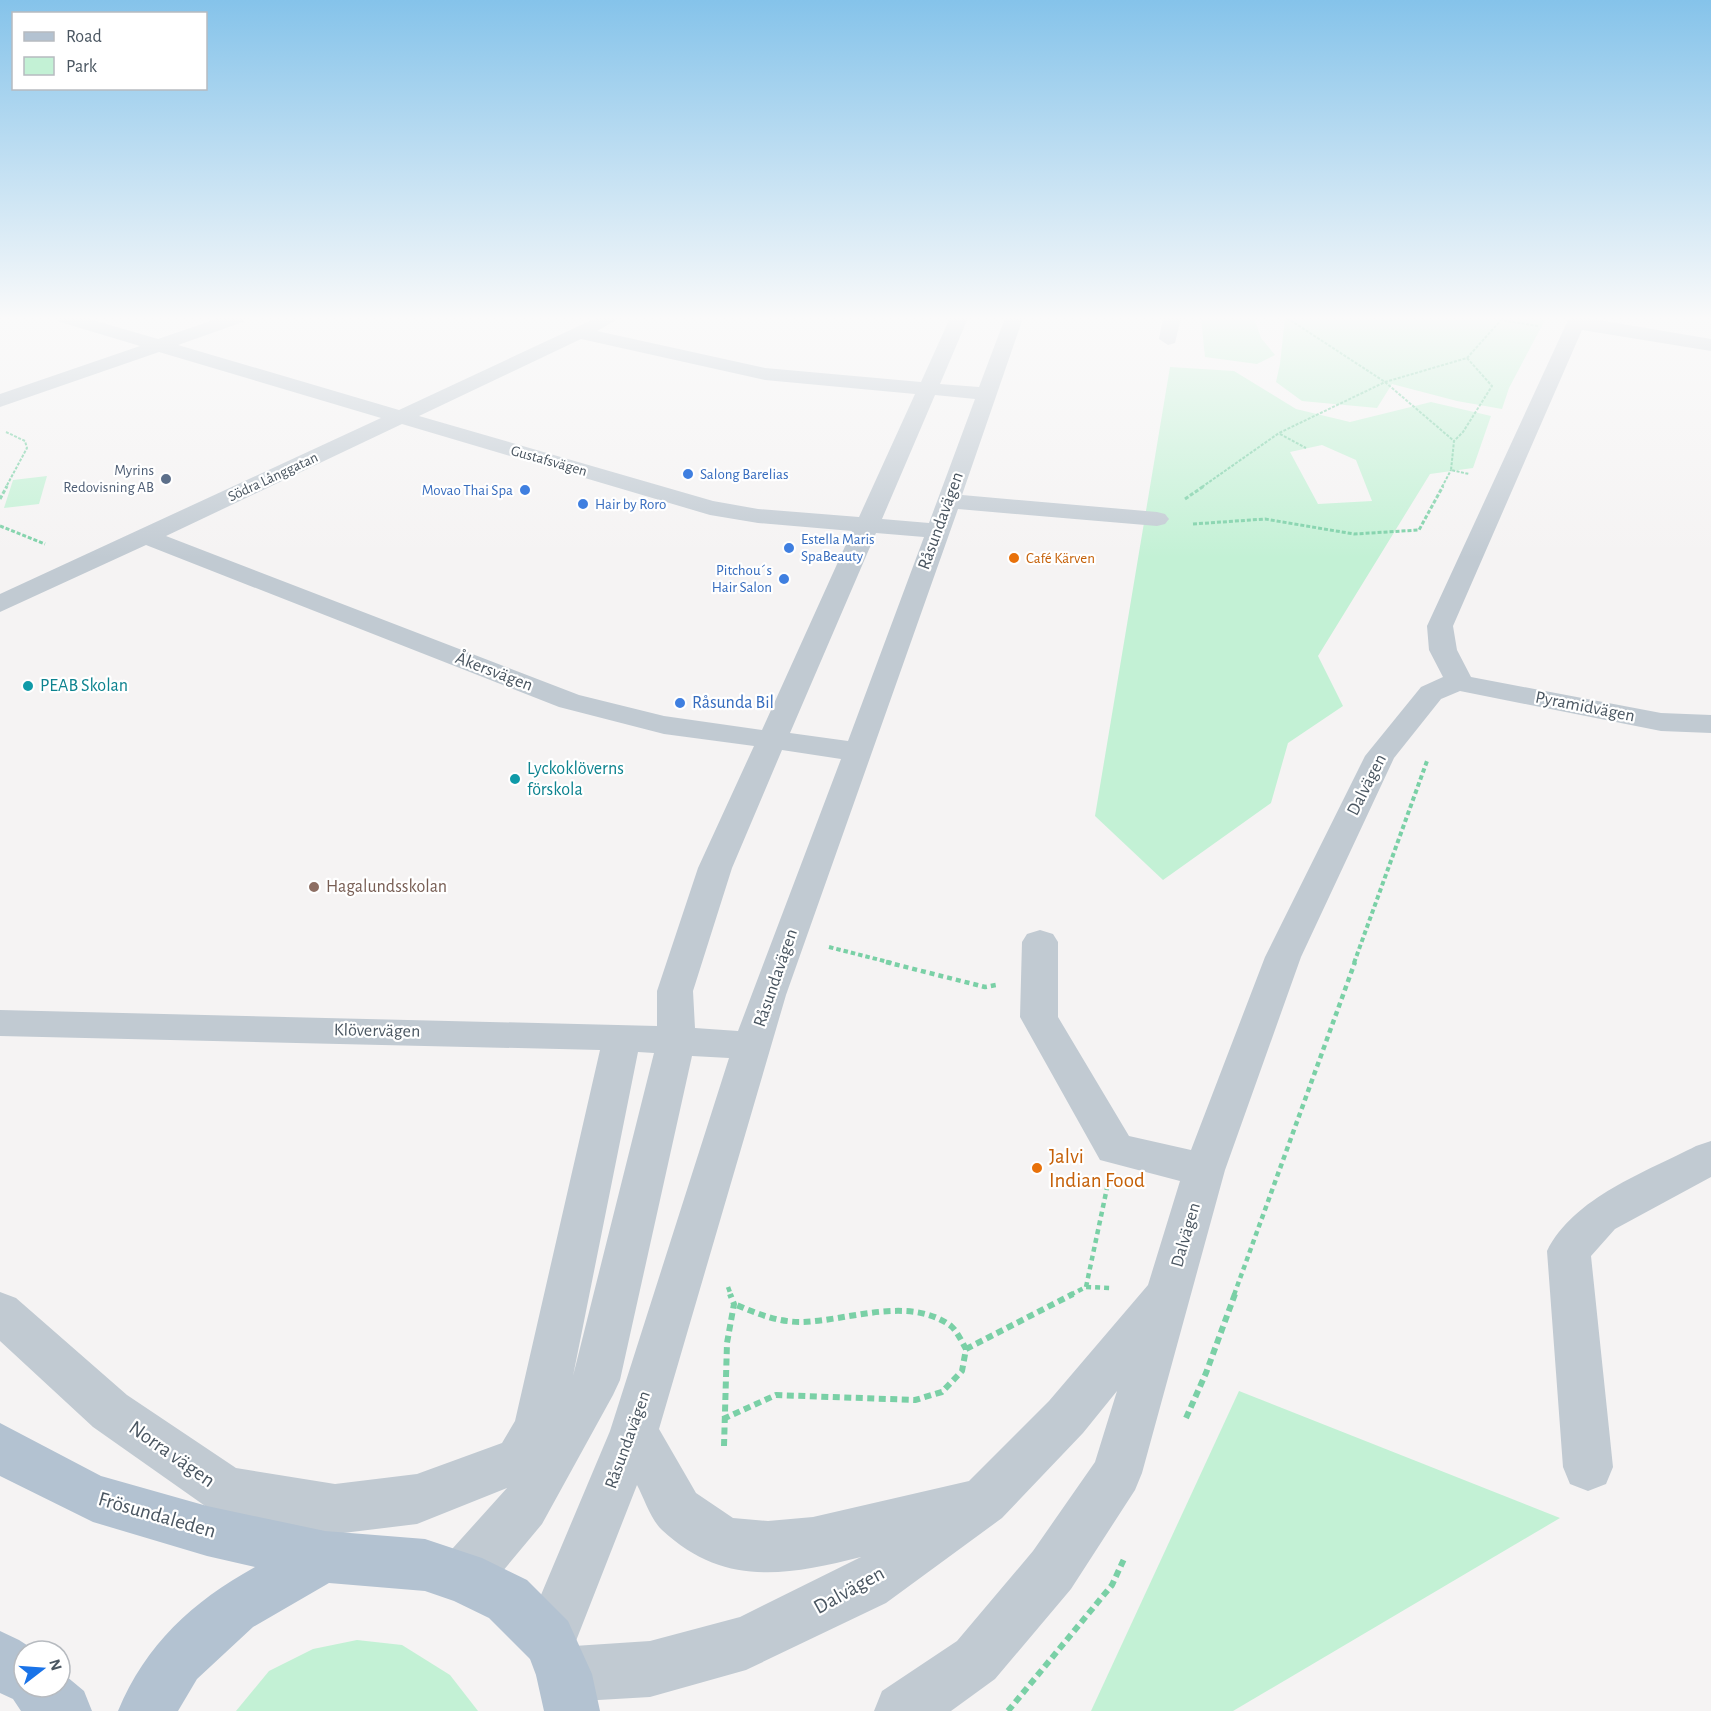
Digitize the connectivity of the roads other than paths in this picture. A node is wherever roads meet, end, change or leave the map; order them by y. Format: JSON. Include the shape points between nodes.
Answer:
{"nodes":[{"id":1,"x":335,"y":398,"type":"edge"},
{"id":2,"x":441,"y":398,"type":"edge"},
{"id":3,"x":923,"y":398,"type":"edge"},
{"id":4,"x":985,"y":398,"type":"edge"},
{"id":5,"x":1541,"y":398,"type":"edge"},
{"id":6,"x":400,"y":417,"type":"junction"},
{"id":7,"x":948,"y":501,"type":"junction"},
{"id":8,"x":1157,"y":519,"type":"road end"},
{"id":9,"x":868,"y":525,"type":"junction"},
{"id":10,"x":937,"y":531,"type":"junction"},
{"id":11,"x":145,"y":536,"type":"junction"},
{"id":12,"x":0,"y":604,"type":"edge"},
{"id":13,"x":1460,"y":683,"type":"junction"},
{"id":14,"x":1711,"y":724,"type":"edge"},
{"id":15,"x":772,"y":740,"type":"junction"},
{"id":16,"x":859,"y":752,"type":"junction"},
{"id":17,"x":1040,"y":942,"type":"dead end"},
{"id":18,"x":0,"y":1023,"type":"edge"},
{"id":19,"x":622,"y":1036,"type":"junction"},
{"id":20,"x":676,"y":1040,"type":"junction"},
{"id":21,"x":753,"y":1046,"type":"junction"},
{"id":22,"x":1711,"y":1157,"type":"edge"},
{"id":23,"x":1204,"y":1170,"type":"junction"},
{"id":24,"x":1171,"y":1289,"type":"junction"},
{"id":25,"x":0,"y":1312,"type":"edge"},
{"id":26,"x":634,"y":1431,"type":"junction"},
{"id":27,"x":0,"y":1446,"type":"edge"},
{"id":28,"x":1588,"y":1467,"type":"dead end"},
{"id":29,"x":984,"y":1501,"type":"junction"},
{"id":30,"x":325,"y":1557,"type":"junction"},
{"id":31,"x":463,"y":1577,"type":"junction"},
{"id":32,"x":562,"y":1675,"type":"edge"},
{"id":33,"x":50,"y":1699,"type":"edge"},
{"id":34,"x":64,"y":1711,"type":"edge"},
{"id":35,"x":146,"y":1711,"type":"edge"},
{"id":36,"x":902,"y":1711,"type":"edge"}],
"edges":[{"from":1,"to":6,"type":"street","name":"Gustafsvägen"},
{"from":2,"to":6,"type":"street","name":"Södra Långgatan"},
{"from":3,"to":9,"type":"street"},
{"from":4,"to":7,"type":"street","name":"Råsundavägen"},
{"from":5,"to":13,"type":"street","via":[[1440,626],[1443,650]]},
{"from":6,"to":9,"type":"street","name":"Gustafsvägen","via":[[710,508]]},
{"from":6,"to":11,"type":"street","name":"Södra Långgatan"},
{"from":7,"to":8,"type":"street"},
{"from":7,"to":10,"type":"street","name":"Råsundavägen"},
{"from":9,"to":10,"type":"street","name":"Gustafsvägen"},
{"from":9,"to":15,"type":"street"},
{"from":10,"to":16,"type":"street","name":"Råsundavägen"},
{"from":11,"to":12,"type":"street","name":"Södra Långgatan"},
{"from":11,"to":15,"type":"street","name":"Åkersvägen","via":[[569,702],[664,725]]},
{"from":13,"to":14,"type":"street","name":"Pyramidvägen","via":[[1661,722]]},
{"from":13,"to":23,"type":"street","name":"Dalvägen","via":[[1442,686],[1431,693],[1380,756],[1283,957]]},
{"from":15,"to":16,"type":"street","name":"Åkersvägen"},
{"from":15,"to":20,"type":"street","via":[[715,868],[675,991]]},
{"from":16,"to":21,"type":"street","name":"Råsundavägen","via":[[768,995]]},
{"from":17,"to":23,"type":"street","via":[[1039,1017],[1115,1149]]},
{"from":18,"to":19,"type":"street","name":"Klövervägen"},
{"from":19,"to":20,"type":"street","name":"Klövervägen"},
{"from":19,"to":25,"type":"street","name":"Norra vägen","via":[[538,1428],[519,1460],[417,1499],[335,1509],[226,1491],[110,1411]]},
{"from":20,"to":21,"type":"street","name":"Klövervägen"},
{"from":20,"to":31,"type":"street","via":[[596,1380],[524,1507]]},
{"from":21,"to":26,"type":"street","name":"Råsundavägen"},
{"from":22,"to":28,"type":"street","via":[[1600,1217],[1569,1251]]},
{"from":23,"to":24,"type":"street","name":"Dalvägen"},
{"from":24,"to":29,"type":"street","name":"Dalvägen","via":[[1066,1417]]},
{"from":24,"to":36,"type":"street","name":"Dalvägen","via":[[1117,1473],[1052,1569],[976,1660]]},
{"from":26,"to":29,"type":"street","via":[[678,1511],[725,1543],[768,1547],[813,1543]]},
{"from":26,"to":32,"type":"street","name":"Råsundavägen"},
{"from":27,"to":30,"type":"main road","name":"Frösundaleden","via":[[15,1458],[93,1498],[207,1531]]},
{"from":29,"to":32,"type":"street","name":"Dalvägen","via":[[867,1584],[746,1643],[650,1669]]},
{"from":30,"to":31,"type":"main road","name":"Frösundaleden","via":[[425,1565]]},
{"from":30,"to":35,"type":"main road","via":[[234,1608],[178,1660]]},
{"from":31,"to":32,"type":"main road","name":"Frösundaleden","via":[[508,1599]]},
{"from":33,"to":34,"type":"main road"}]}
